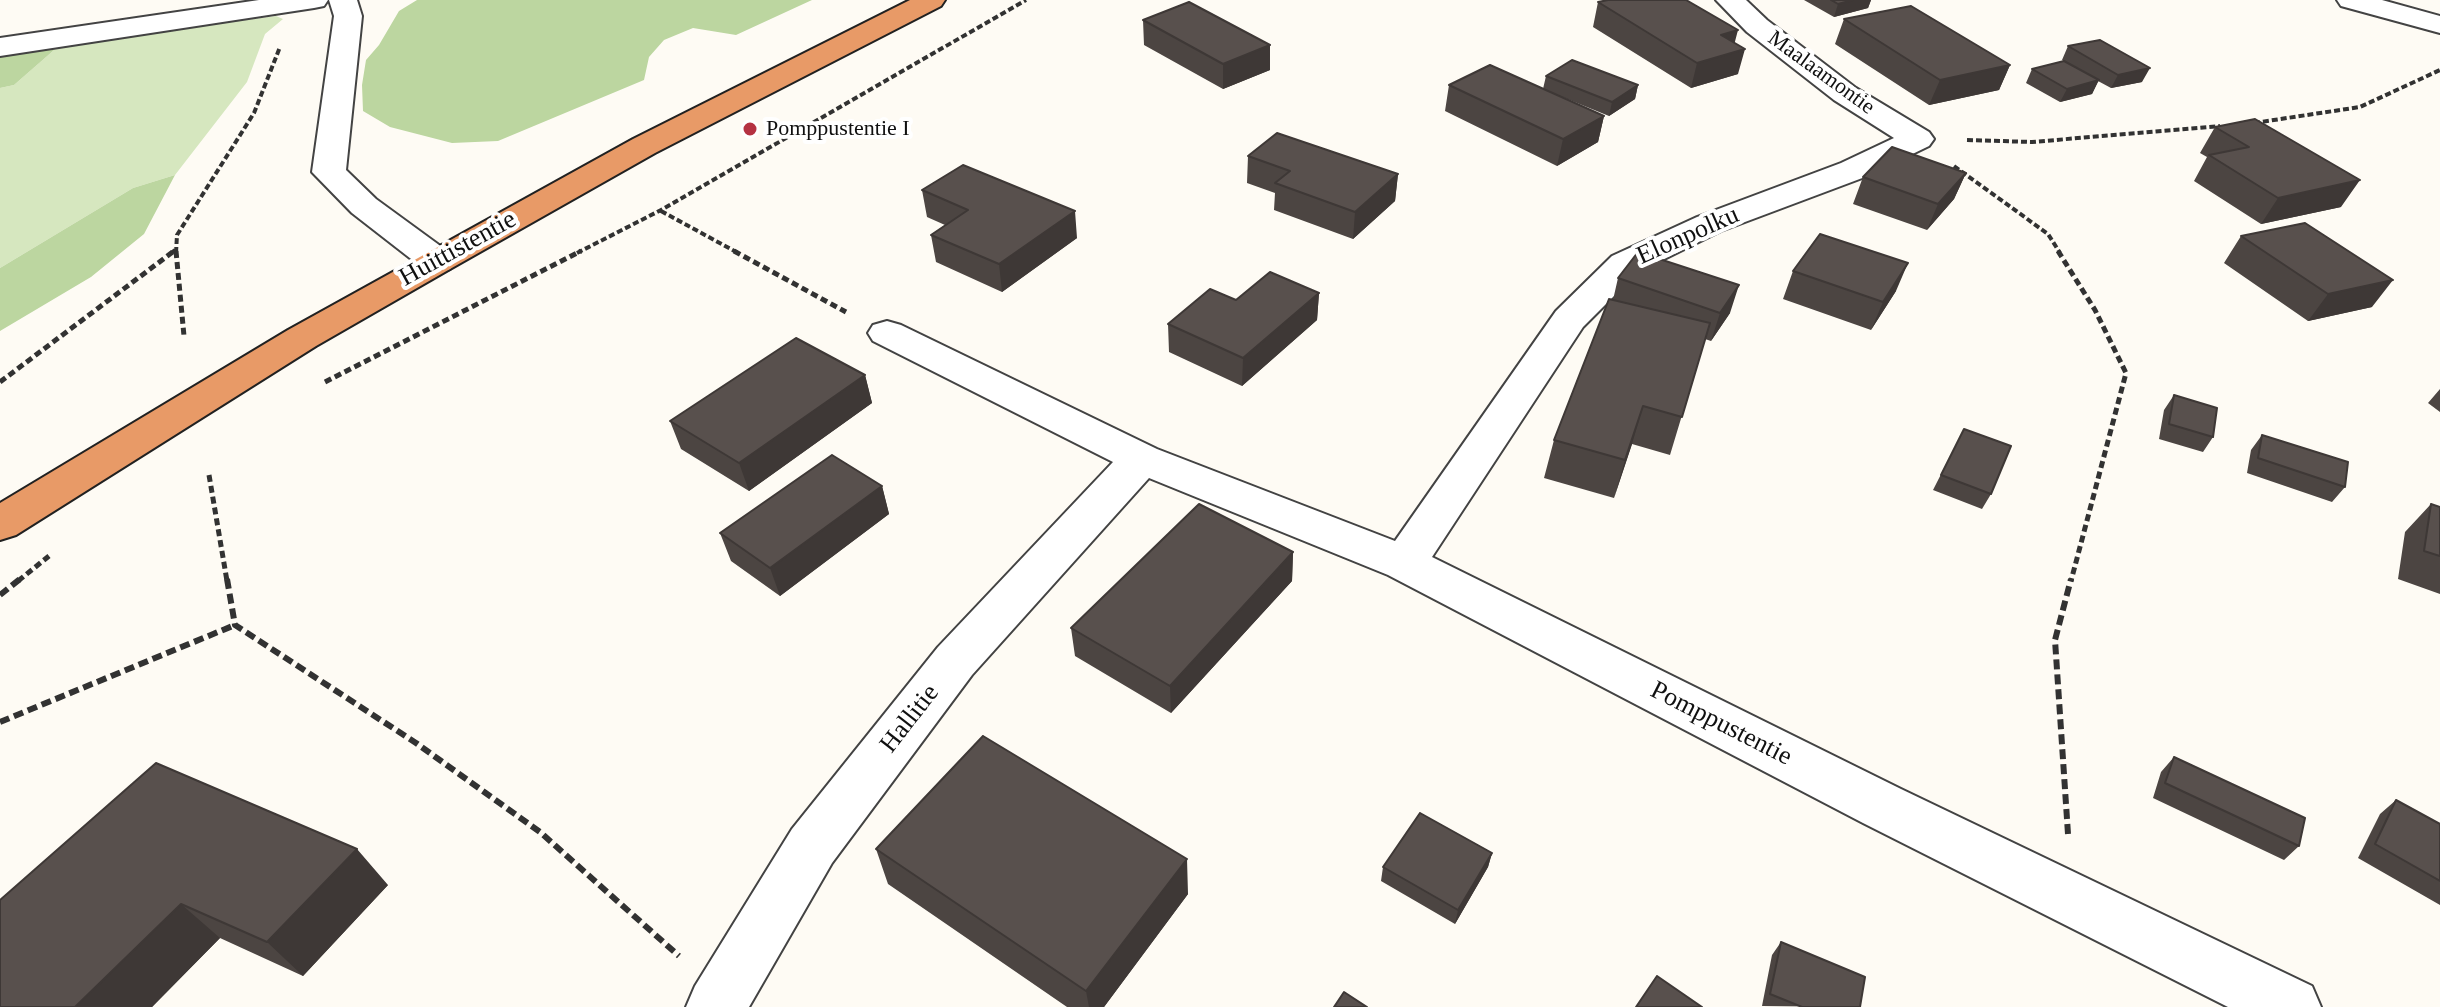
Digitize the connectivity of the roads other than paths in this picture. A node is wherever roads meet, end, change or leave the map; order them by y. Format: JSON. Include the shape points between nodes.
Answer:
{"nodes":[{"id":1,"x":314,"y":0,"type":"edge"},
{"id":2,"x":931,"y":0,"type":"edge"},
{"id":3,"x":1730,"y":0,"type":"edge"},
{"id":4,"x":2351,"y":0,"type":"edge"},
{"id":5,"x":346,"y":8,"type":"edge"},
{"id":6,"x":2440,"y":25,"type":"edge"},
{"id":7,"x":0,"y":47,"type":"edge"},
{"id":8,"x":1918,"y":139,"type":"joint"},
{"id":9,"x":437,"y":261,"type":"junction"},
{"id":10,"x":887,"y":333,"type":"road end"},
{"id":11,"x":1142,"y":459,"type":"junction"},
{"id":12,"x":0,"y":524,"type":"edge"},
{"id":13,"x":1404,"y":563,"type":"junction"},
{"id":14,"x":726,"y":1003,"type":"edge"},
{"id":15,"x":2291,"y":1007,"type":"edge"}],
"edges":[{"from":1,"to":7,"type":"street"},
{"from":2,"to":9,"type":"highway","name":"Huittistentie","via":[[644,146]]},
{"from":3,"to":8,"type":"street","name":"Maalaamontie","via":[[1845,94]]},
{"from":4,"to":6,"type":"street"},
{"from":5,"to":9,"type":"street","via":[[329,172]]},
{"from":8,"to":13,"type":"street","name":"Elonpolku","via":[[1625,264],[1569,319]]},
{"from":9,"to":12,"type":"highway","name":"Huittistentie"},
{"from":10,"to":11,"type":"street","name":"Pomppustentie"},
{"from":11,"to":13,"type":"street","name":"Pomppustentie"},
{"from":11,"to":14,"type":"street","name":"Hallitie","via":[[955,661],[812,846]]},
{"from":13,"to":15,"type":"street","name":"Pomppustentie"}]}
